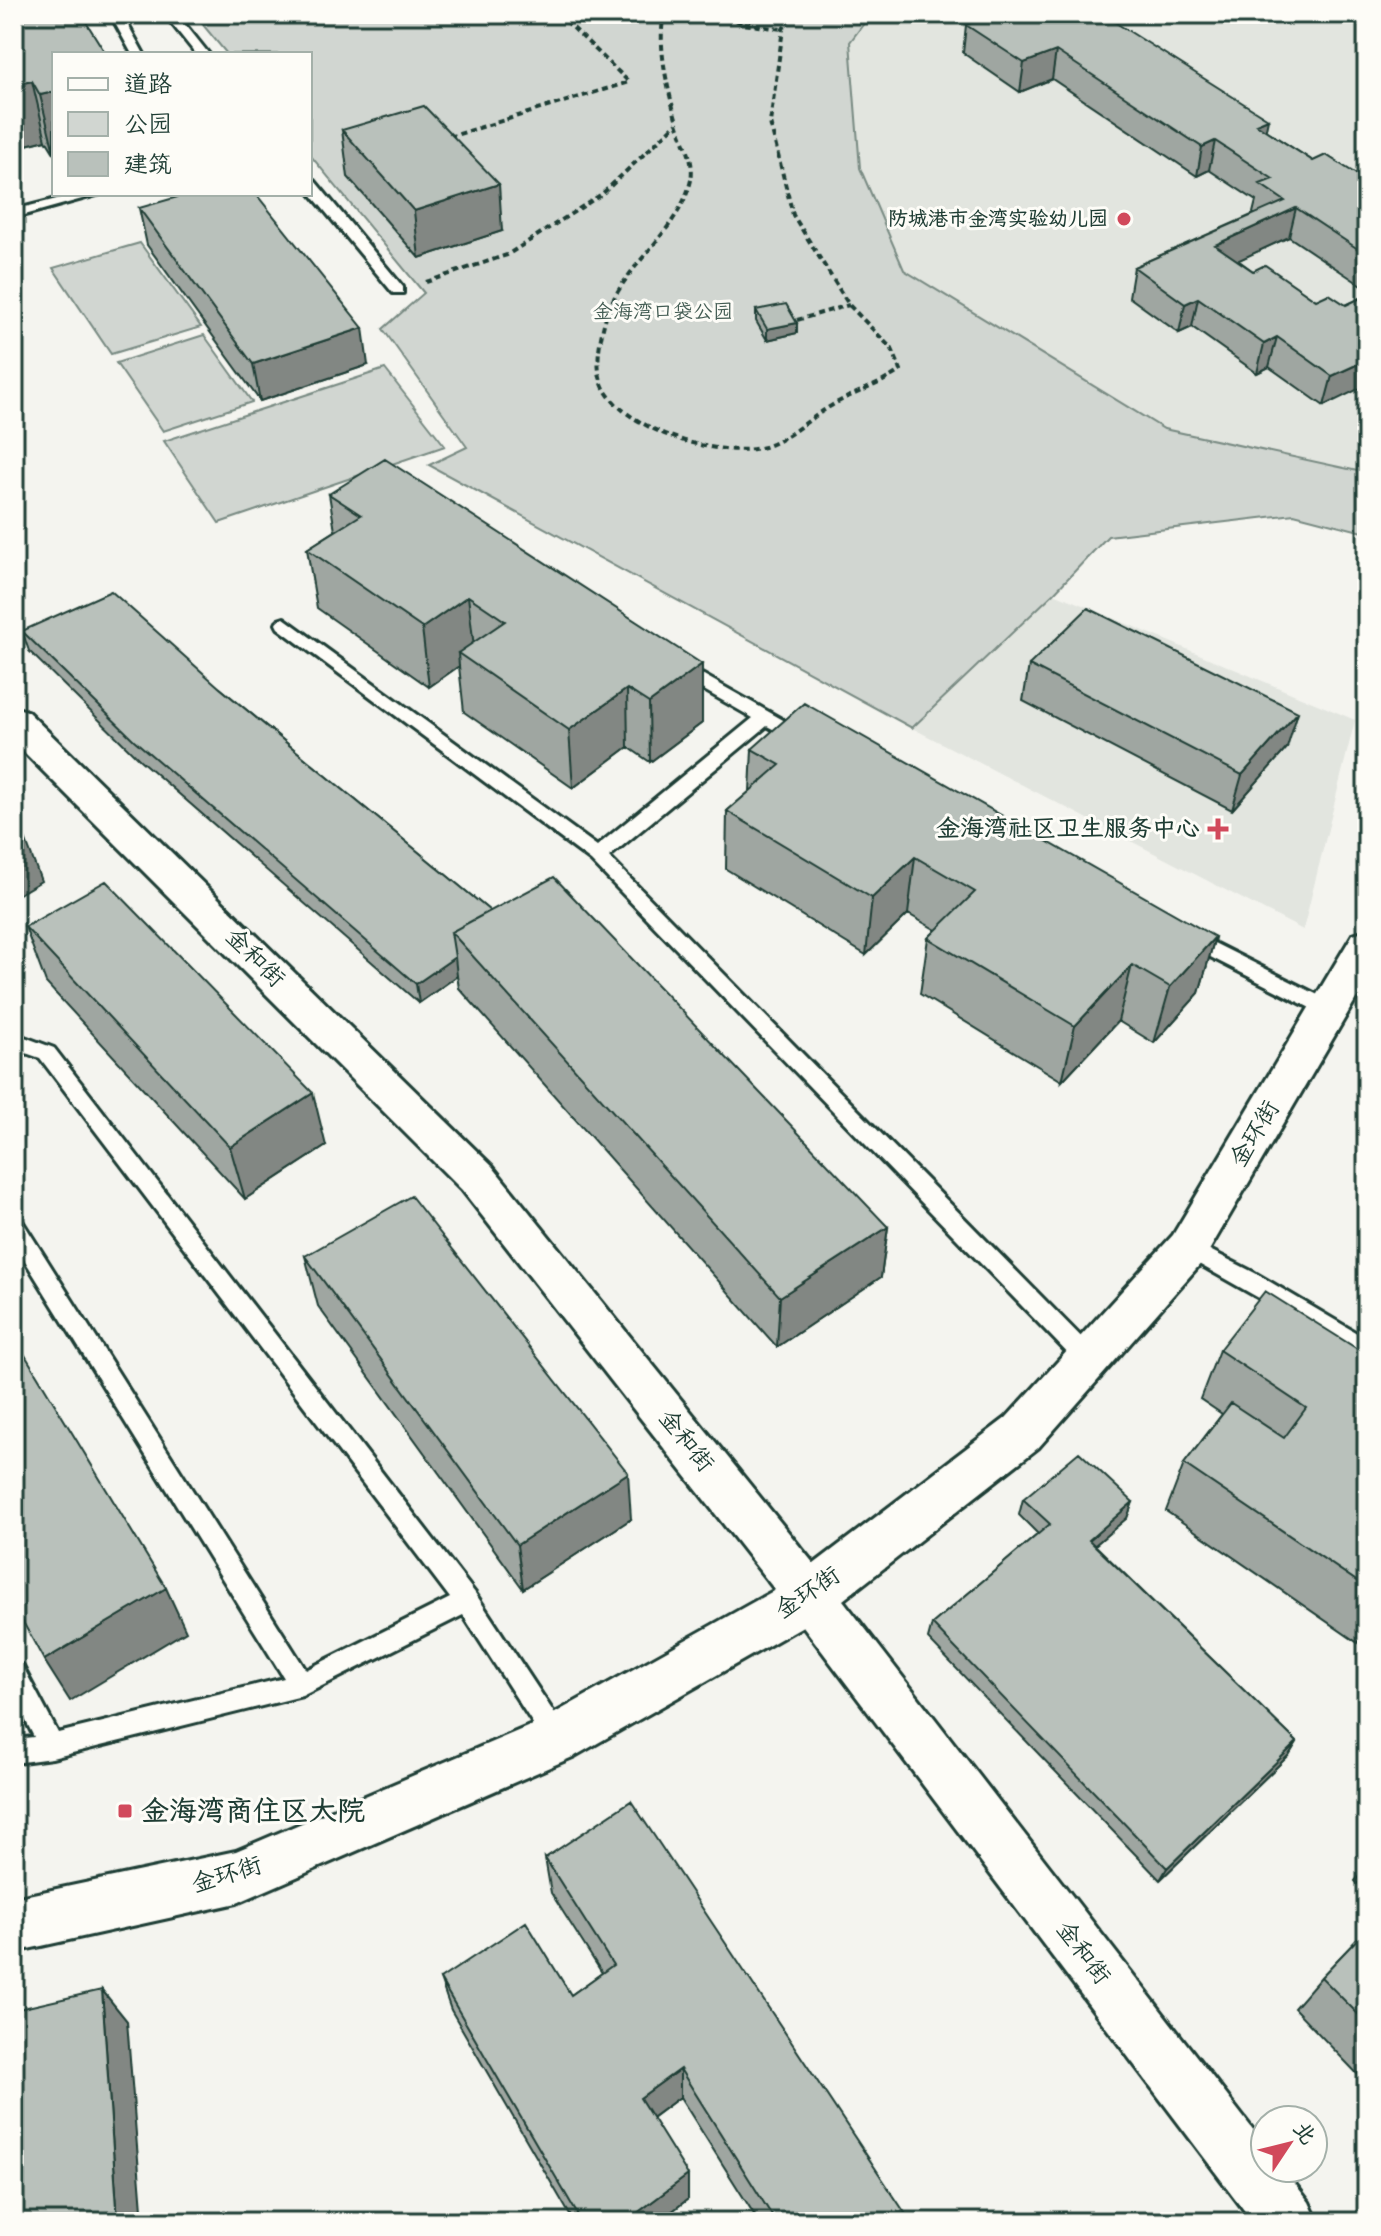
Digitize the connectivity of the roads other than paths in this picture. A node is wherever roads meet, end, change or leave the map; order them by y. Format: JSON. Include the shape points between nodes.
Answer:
{"nodes":[{"id":1,"x":116,"y":14,"type":"edge"},
{"id":2,"x":170,"y":14,"type":"edge"},
{"id":3,"x":137,"y":52,"type":"edge"},
{"id":4,"x":201,"y":52,"type":"edge"},
{"id":5,"x":312,"y":186,"type":"edge"},
{"id":6,"x":85,"y":196,"type":"edge"},
{"id":7,"x":14,"y":214,"type":"edge"},
{"id":8,"x":398,"y":290,"type":"road end"},
{"id":9,"x":284,"y":624,"type":"dead end"},
{"id":10,"x":670,"y":663,"type":"edge"},
{"id":11,"x":764,"y":719,"type":"junction"},
{"id":12,"x":14,"y":720,"type":"edge"},
{"id":13,"x":821,"y":748,"type":"edge"},
{"id":14,"x":597,"y":856,"type":"junction"},
{"id":15,"x":1173,"y":929,"type":"edge"},
{"id":16,"x":1367,"y":945,"type":"edge"},
{"id":17,"x":1329,"y":1009,"type":"junction"},
{"id":18,"x":14,"y":1041,"type":"edge"},
{"id":19,"x":14,"y":1225,"type":"edge"},
{"id":20,"x":1188,"y":1248,"type":"junction"},
{"id":21,"x":1367,"y":1350,"type":"edge"},
{"id":22,"x":1088,"y":1359,"type":"junction"},
{"id":23,"x":810,"y":1596,"type":"junction"},
{"id":24,"x":467,"y":1601,"type":"junction"},
{"id":25,"x":14,"y":1673,"type":"edge"},
{"id":26,"x":302,"y":1685,"type":"junction"},
{"id":27,"x":557,"y":1739,"type":"junction"},
{"id":28,"x":52,"y":1746,"type":"junction"},
{"id":29,"x":14,"y":1751,"type":"edge"},
{"id":30,"x":14,"y":1925,"type":"edge"},
{"id":31,"x":1289,"y":2222,"type":"edge"}],
"edges":[{"from":1,"to":3,"type":"lane"},
{"from":2,"to":4,"type":"lane"},
{"from":5,"to":8,"type":"lane"},
{"from":6,"to":7,"type":"lane"},
{"from":9,"to":14,"type":"lane"},
{"from":10,"to":11,"type":"lane"},
{"from":11,"to":13,"type":"lane"},
{"from":11,"to":14,"type":"lane"},
{"from":12,"to":23,"type":"street","name":"金和街","via":[[477,1178]]},
{"from":14,"to":22,"type":"lane"},
{"from":15,"to":17,"type":"lane"},
{"from":16,"to":17,"type":"street","name":"金环街"},
{"from":17,"to":20,"type":"street","name":"金环街"},
{"from":18,"to":24,"type":"lane","via":[[47,1053]]},
{"from":19,"to":26,"type":"lane"},
{"from":20,"to":21,"type":"lane"},
{"from":20,"to":22,"type":"street","name":"金环街"},
{"from":22,"to":23,"type":"street","name":"金环街","via":[[1022,1433]]},
{"from":23,"to":27,"type":"street","name":"金环街"},
{"from":23,"to":31,"type":"street","name":"金和街"},
{"from":24,"to":26,"type":"lane"},
{"from":24,"to":27,"type":"lane"},
{"from":25,"to":28,"type":"lane"},
{"from":26,"to":28,"type":"lane"},
{"from":27,"to":30,"type":"street","name":"金环街","via":[[237,1877]]},
{"from":28,"to":29,"type":"lane"}]}
